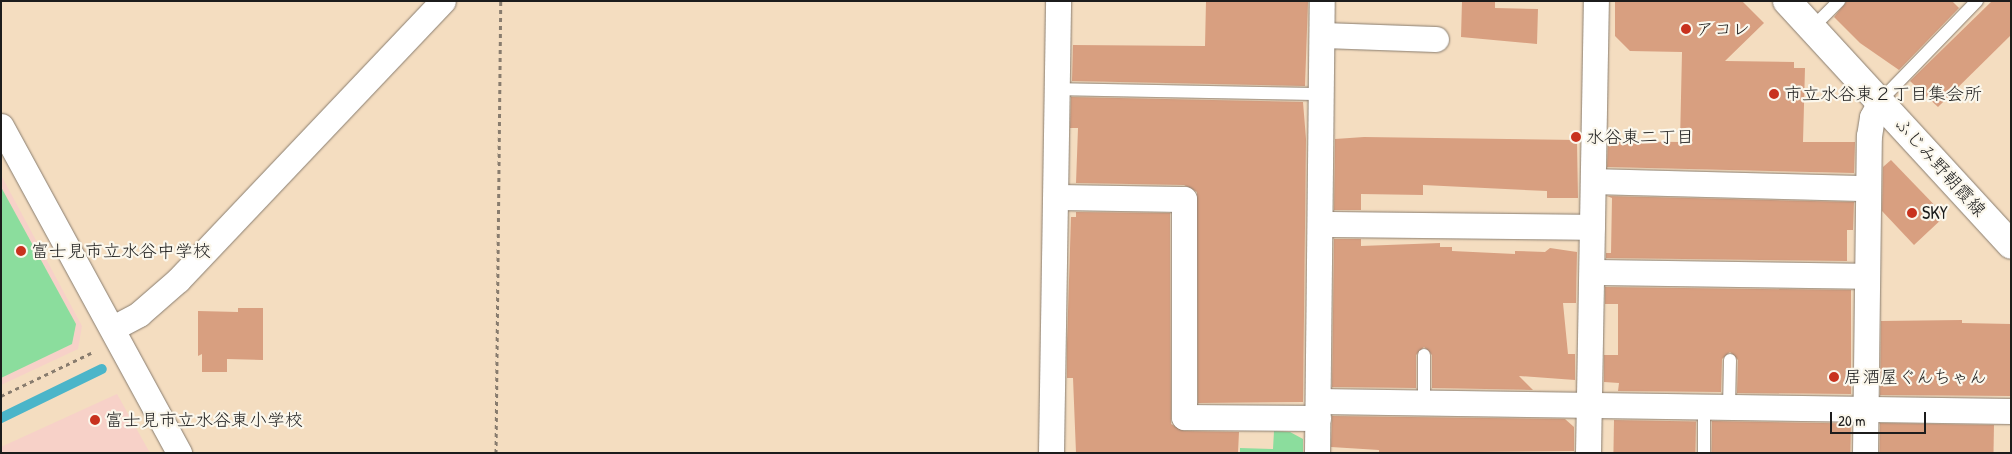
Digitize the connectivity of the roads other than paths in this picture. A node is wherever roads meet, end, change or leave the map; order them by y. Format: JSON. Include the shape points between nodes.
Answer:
{"nodes":[{"id":1,"x":443,"y":1,"type":"edge"},
{"id":2,"x":1058,"y":1,"type":"edge"},
{"id":3,"x":1322,"y":1,"type":"edge"},
{"id":4,"x":1596,"y":1,"type":"edge"},
{"id":5,"x":1787,"y":1,"type":"edge"},
{"id":6,"x":1839,"y":1,"type":"edge"},
{"id":7,"x":1977,"y":1,"type":"edge"},
{"id":8,"x":1813,"y":27,"type":"junction"},
{"id":9,"x":1322,"y":36,"type":"junction"},
{"id":10,"x":1436,"y":39,"type":"dead end"},
{"id":11,"x":1057,"y":88,"type":"junction"},
{"id":12,"x":1321,"y":94,"type":"junction"},
{"id":13,"x":1881,"y":100,"type":"junction"},
{"id":14,"x":1,"y":126,"type":"edge"},
{"id":15,"x":1593,"y":181,"type":"junction"},
{"id":16,"x":1867,"y":188,"type":"junction"},
{"id":17,"x":1056,"y":197,"type":"junction"},
{"id":18,"x":1320,"y":224,"type":"junction"},
{"id":19,"x":1592,"y":227,"type":"junction"},
{"id":20,"x":2011,"y":245,"type":"edge"},
{"id":21,"x":1592,"y":272,"type":"junction"},
{"id":22,"x":1866,"y":276,"type":"junction"},
{"id":23,"x":117,"y":336,"type":"junction"},
{"id":24,"x":1424,"y":355,"type":"dead end"},
{"id":25,"x":1730,"y":360,"type":"dead end"},
{"id":26,"x":1424,"y":403,"type":"junction"},
{"id":27,"x":1589,"y":406,"type":"junction"},
{"id":28,"x":1704,"y":408,"type":"junction"},
{"id":29,"x":1728,"y":408,"type":"junction"},
{"id":30,"x":1866,"y":409,"type":"junction"},
{"id":31,"x":1318,"y":410,"type":"junction"},
{"id":32,"x":2011,"y":411,"type":"edge"},
{"id":33,"x":1704,"y":452,"type":"edge"},
{"id":34,"x":179,"y":453,"type":"edge"},
{"id":35,"x":1051,"y":453,"type":"edge"},
{"id":36,"x":1317,"y":453,"type":"edge"},
{"id":37,"x":1588,"y":453,"type":"edge"},
{"id":38,"x":1865,"y":453,"type":"edge"}],
"edges":[{"from":1,"to":23,"type":"street","via":[[178,280]]},
{"from":2,"to":11,"type":"street"},
{"from":3,"to":9,"type":"street"},
{"from":4,"to":15,"type":"street"},
{"from":5,"to":8,"type":"main road","name":"ふじみ野朝霞線"},
{"from":6,"to":8,"type":"lane"},
{"from":7,"to":13,"type":"lane"},
{"from":8,"to":13,"type":"main road","name":"ふじみ野朝霞線"},
{"from":9,"to":10,"type":"street"},
{"from":9,"to":12,"type":"street"},
{"from":11,"to":12,"type":"lane"},
{"from":11,"to":17,"type":"street"},
{"from":12,"to":18,"type":"street"},
{"from":13,"to":16,"type":"street","via":[[1872,116]]},
{"from":13,"to":20,"type":"main road","name":"ふじみ野朝霞線"},
{"from":14,"to":23,"type":"street"},
{"from":15,"to":16,"type":"street"},
{"from":15,"to":19,"type":"street"},
{"from":16,"to":22,"type":"street"},
{"from":17,"to":31,"type":"street","via":[[1184,198],[1184,417]]},
{"from":17,"to":35,"type":"street"},
{"from":18,"to":19,"type":"street"},
{"from":18,"to":31,"type":"street"},
{"from":19,"to":21,"type":"street"},
{"from":21,"to":22,"type":"street"},
{"from":21,"to":27,"type":"street"},
{"from":22,"to":30,"type":"street"},
{"from":23,"to":34,"type":"street"},
{"from":24,"to":26,"type":"lane"},
{"from":25,"to":29,"type":"lane"},
{"from":26,"to":27,"type":"street"},
{"from":26,"to":31,"type":"street"},
{"from":27,"to":28,"type":"street"},
{"from":27,"to":37,"type":"street"},
{"from":28,"to":29,"type":"street"},
{"from":28,"to":33,"type":"lane"},
{"from":29,"to":30,"type":"street"},
{"from":30,"to":32,"type":"street"},
{"from":30,"to":38,"type":"street"},
{"from":31,"to":36,"type":"street"}]}
